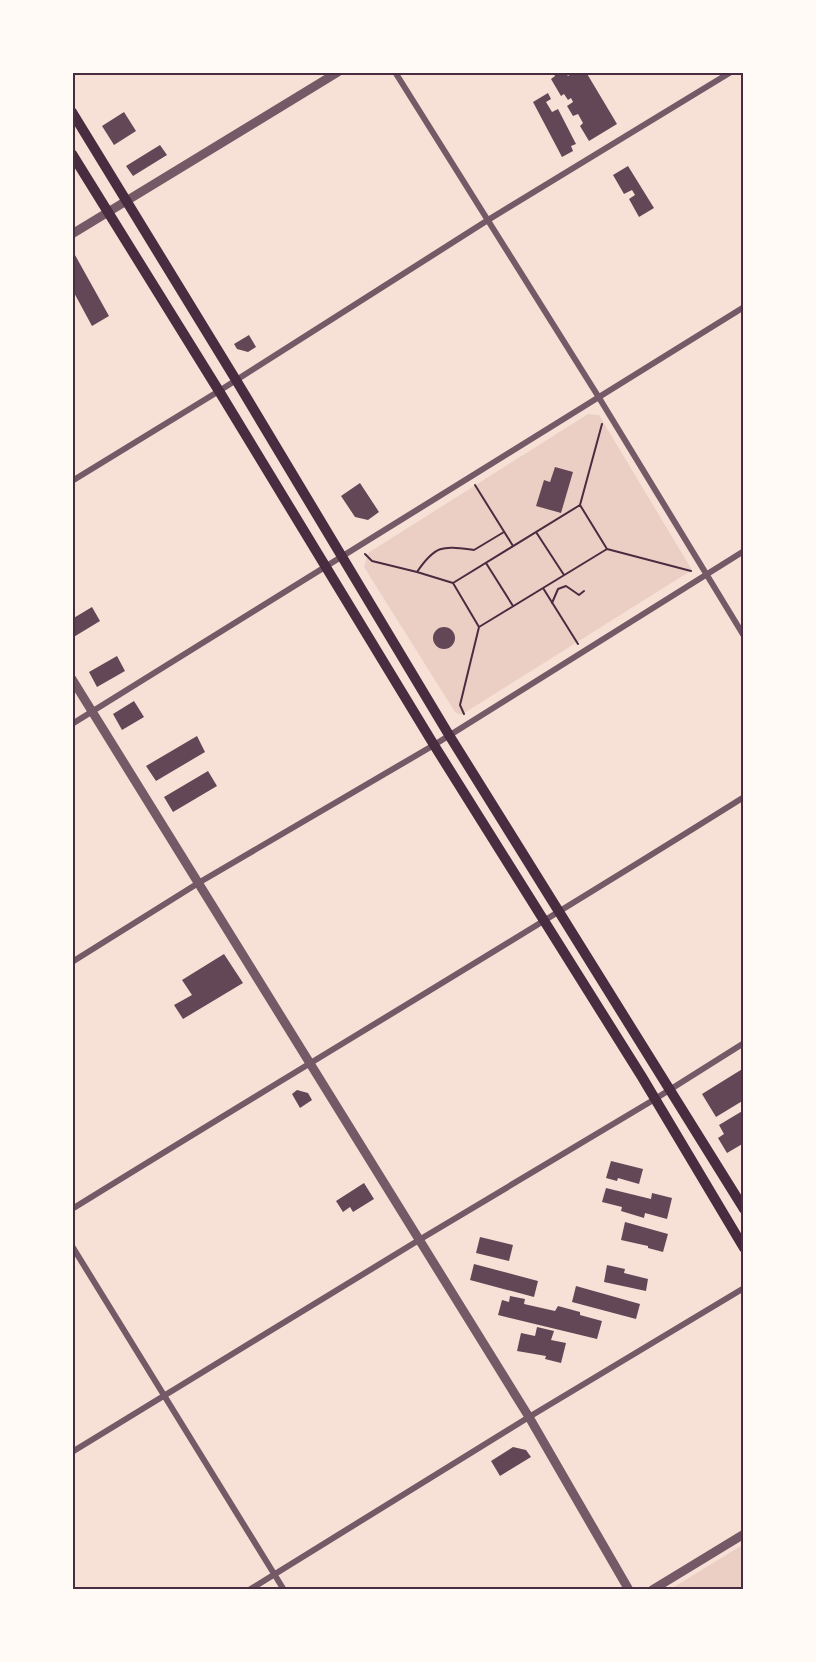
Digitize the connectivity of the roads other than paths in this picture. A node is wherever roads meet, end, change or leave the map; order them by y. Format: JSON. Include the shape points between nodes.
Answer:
{"nodes":[{"id":1,"x":338,"y":72,"type":"edge"},
{"id":2,"x":395,"y":72,"type":"edge"},
{"id":3,"x":731,"y":72,"type":"edge"},
{"id":4,"x":72,"y":112,"type":"edge"},
{"id":5,"x":72,"y":154,"type":"edge"},
{"id":6,"x":127,"y":202,"type":"junction"},
{"id":7,"x":108,"y":213,"type":"junction"},
{"id":8,"x":488,"y":219,"type":"junction"},
{"id":9,"x":72,"y":234,"type":"edge"},
{"id":10,"x":744,"y":307,"type":"edge"},
{"id":11,"x":236,"y":380,"type":"junction"},
{"id":12,"x":219,"y":392,"type":"junction"},
{"id":13,"x":598,"y":396,"type":"junction"},
{"id":14,"x":72,"y":481,"type":"edge"},
{"id":15,"x":744,"y":551,"type":"edge"},
{"id":16,"x":341,"y":556,"type":"junction"},
{"id":17,"x":325,"y":566,"type":"junction"},
{"id":18,"x":706,"y":575,"type":"junction"},
{"id":19,"x":744,"y":636,"type":"edge"},
{"id":20,"x":72,"y":679,"type":"edge"},
{"id":21,"x":93,"y":712,"type":"junction"},
{"id":22,"x":72,"y":724,"type":"edge"},
{"id":23,"x":449,"y":735,"type":"junction"},
{"id":24,"x":434,"y":745,"type":"junction"},
{"id":25,"x":744,"y":797,"type":"edge"},
{"id":26,"x":200,"y":882,"type":"junction"},
{"id":27,"x":560,"y":912,"type":"junction"},
{"id":28,"x":546,"y":921,"type":"junction"},
{"id":29,"x":72,"y":963,"type":"edge"},
{"id":30,"x":744,"y":1043,"type":"edge"},
{"id":31,"x":310,"y":1062,"type":"junction"},
{"id":32,"x":670,"y":1090,"type":"junction"},
{"id":33,"x":655,"y":1099,"type":"junction"},
{"id":34,"x":72,"y":1209,"type":"edge"},
{"id":35,"x":744,"y":1209,"type":"edge"},
{"id":36,"x":419,"y":1240,"type":"junction"},
{"id":37,"x":72,"y":1246,"type":"edge"},
{"id":38,"x":744,"y":1248,"type":"edge"},
{"id":39,"x":744,"y":1288,"type":"edge"},
{"id":40,"x":165,"y":1396,"type":"junction"},
{"id":41,"x":529,"y":1417,"type":"junction"},
{"id":42,"x":72,"y":1452,"type":"edge"},
{"id":43,"x":744,"y":1534,"type":"edge"},
{"id":44,"x":274,"y":1575,"type":"junction"},
{"id":45,"x":249,"y":1590,"type":"edge"},
{"id":46,"x":284,"y":1590,"type":"edge"},
{"id":47,"x":629,"y":1590,"type":"edge"},
{"id":48,"x":652,"y":1590,"type":"edge"}],
"edges":[{"from":1,"to":6,"type":"street"},
{"from":2,"to":8,"type":"street"},
{"from":3,"to":8,"type":"street"},
{"from":4,"to":6,"type":"main road"},
{"from":5,"to":7,"type":"main road"},
{"from":6,"to":7,"type":"street"},
{"from":6,"to":11,"type":"main road"},
{"from":7,"to":9,"type":"street"},
{"from":7,"to":12,"type":"main road"},
{"from":8,"to":11,"type":"street"},
{"from":8,"to":13,"type":"street"},
{"from":10,"to":13,"type":"street"},
{"from":11,"to":12,"type":"street"},
{"from":11,"to":16,"type":"main road"},
{"from":12,"to":14,"type":"street"},
{"from":12,"to":17,"type":"main road"},
{"from":13,"to":16,"type":"street"},
{"from":13,"to":18,"type":"street"},
{"from":15,"to":18,"type":"street"},
{"from":16,"to":17,"type":"street"},
{"from":16,"to":23,"type":"main road"},
{"from":17,"to":21,"type":"street"},
{"from":17,"to":24,"type":"main road"},
{"from":18,"to":19,"type":"street"},
{"from":18,"to":23,"type":"street"},
{"from":20,"to":21,"type":"street"},
{"from":21,"to":22,"type":"street"},
{"from":21,"to":26,"type":"street"},
{"from":23,"to":24,"type":"street"},
{"from":23,"to":27,"type":"main road"},
{"from":24,"to":26,"type":"street"},
{"from":24,"to":28,"type":"main road"},
{"from":25,"to":27,"type":"street"},
{"from":26,"to":29,"type":"street"},
{"from":26,"to":31,"type":"street"},
{"from":27,"to":28,"type":"street"},
{"from":27,"to":32,"type":"main road"},
{"from":28,"to":31,"type":"street"},
{"from":28,"to":33,"type":"main road"},
{"from":30,"to":32,"type":"street"},
{"from":31,"to":34,"type":"street"},
{"from":31,"to":36,"type":"street"},
{"from":32,"to":33,"type":"street"},
{"from":32,"to":35,"type":"main road"},
{"from":33,"to":36,"type":"street"},
{"from":33,"to":38,"type":"main road"},
{"from":36,"to":40,"type":"street"},
{"from":36,"to":41,"type":"street"},
{"from":37,"to":40,"type":"street"},
{"from":39,"to":41,"type":"street"},
{"from":40,"to":42,"type":"street"},
{"from":40,"to":44,"type":"street"},
{"from":41,"to":44,"type":"street"},
{"from":41,"to":47,"type":"street"},
{"from":43,"to":48,"type":"street"},
{"from":44,"to":45,"type":"street"},
{"from":44,"to":46,"type":"street"}]}
